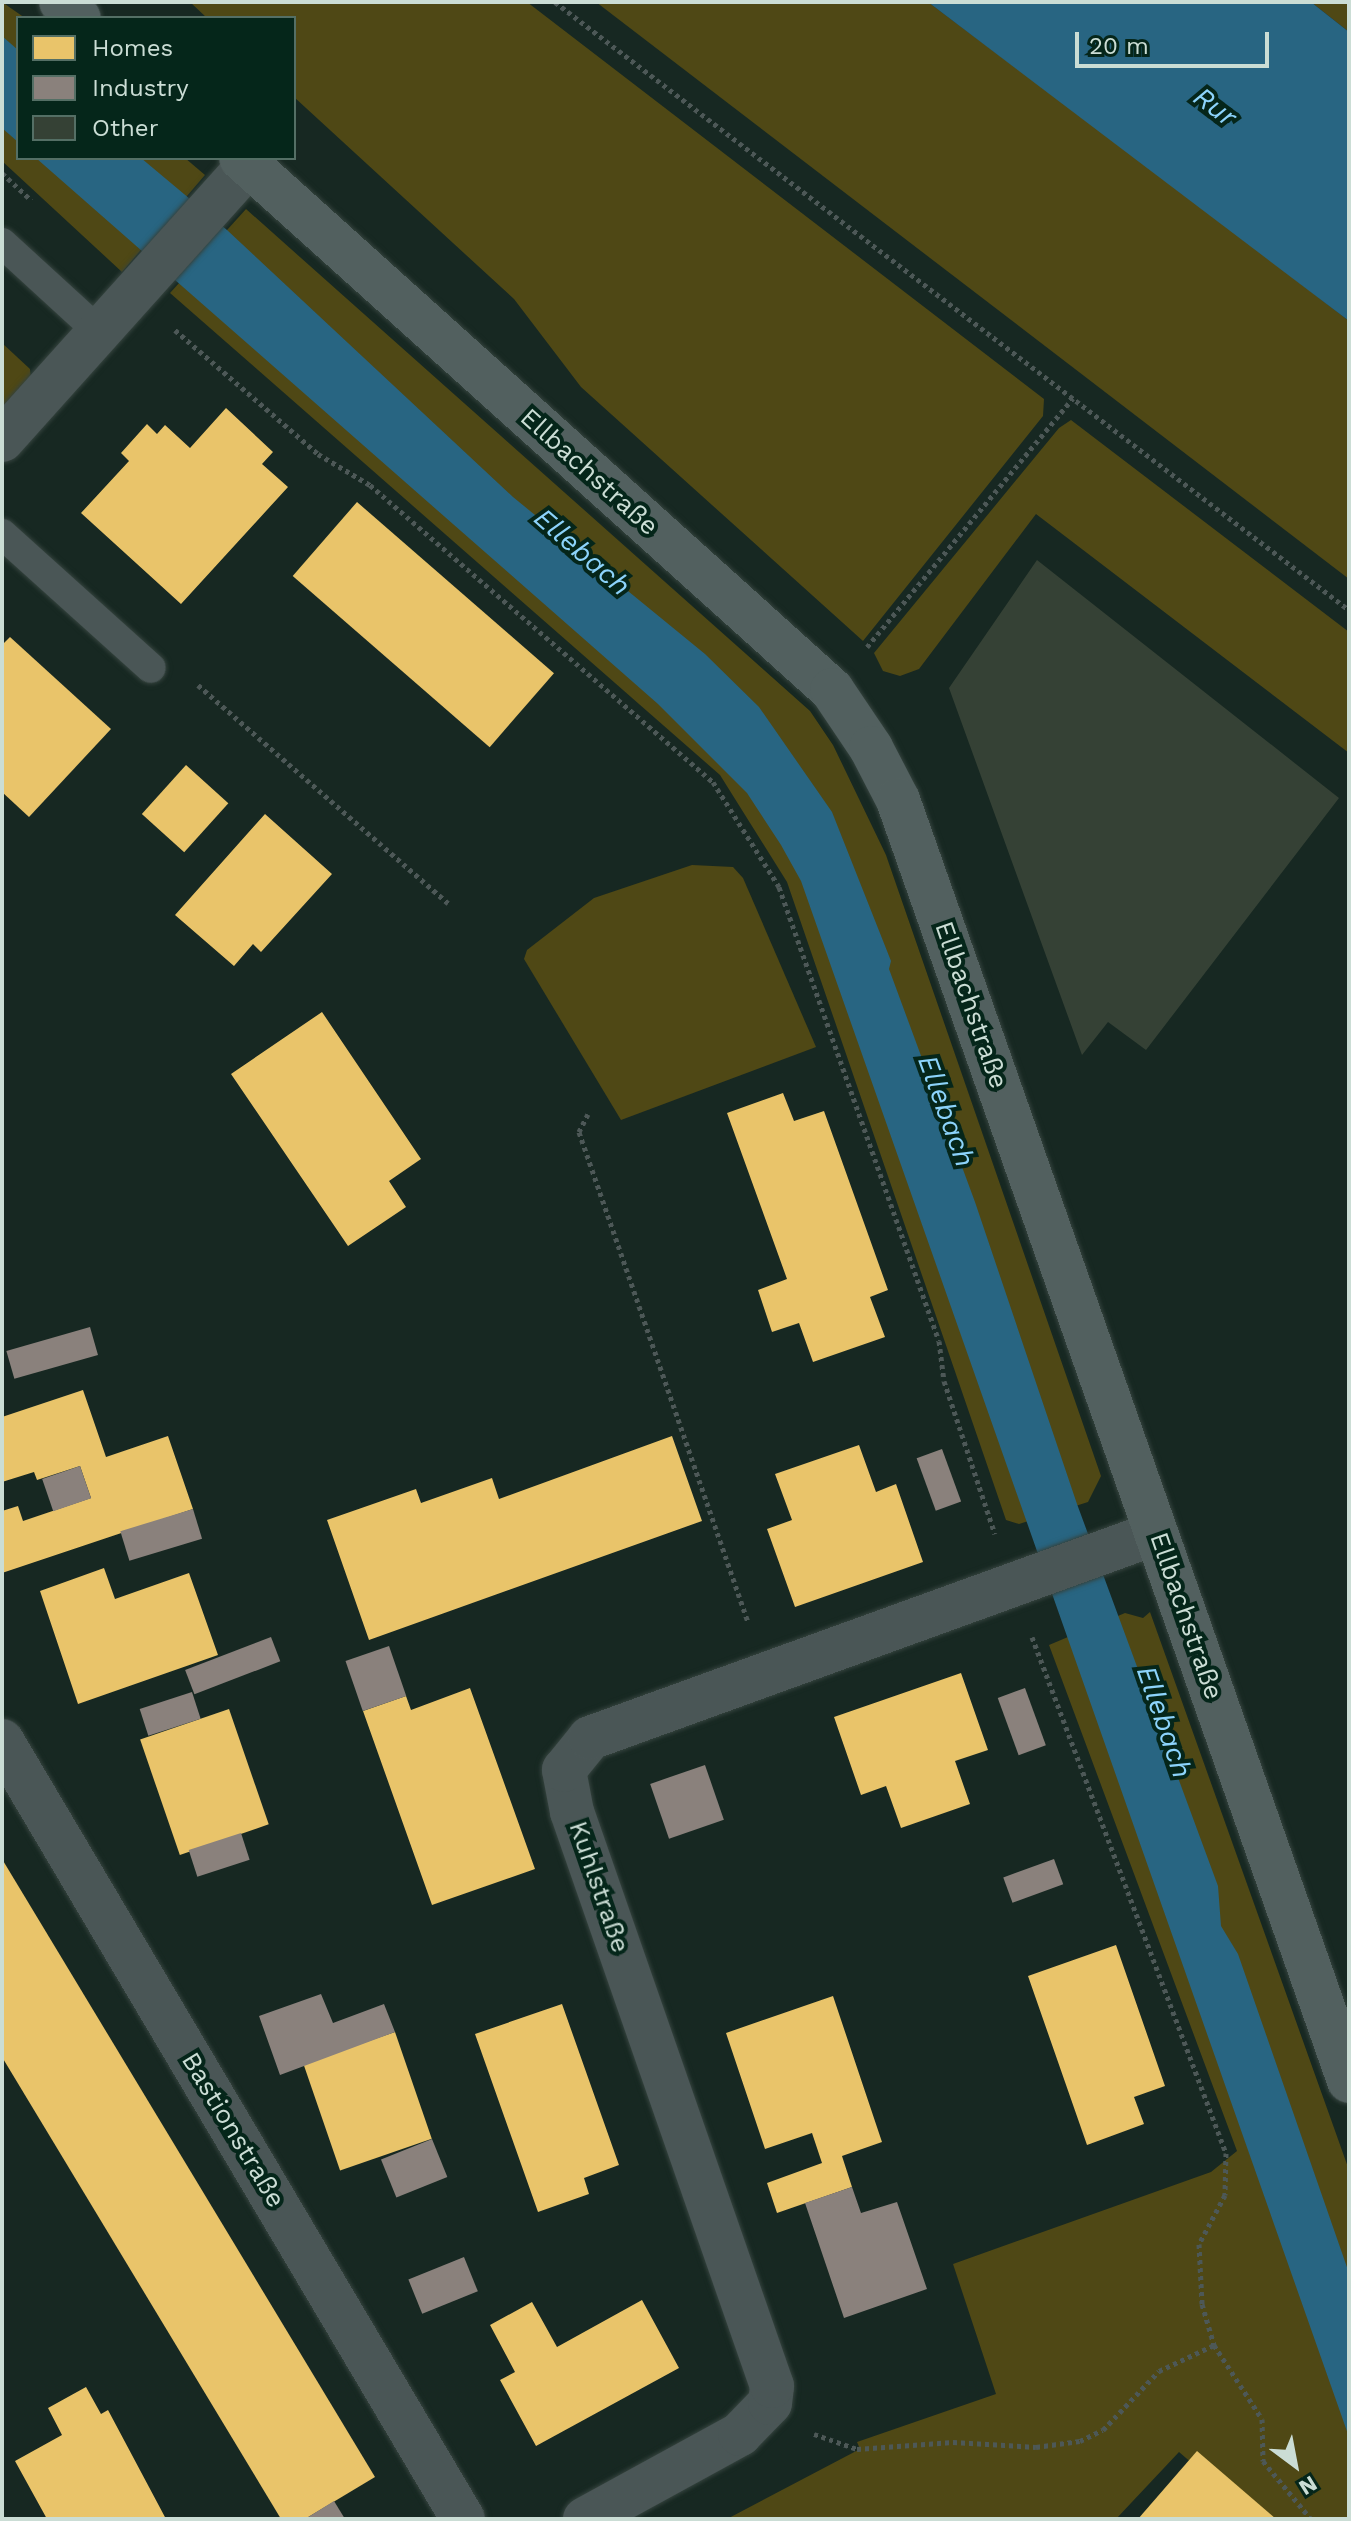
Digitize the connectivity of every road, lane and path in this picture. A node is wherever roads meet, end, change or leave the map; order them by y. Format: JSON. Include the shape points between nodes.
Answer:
{"nodes":[{"id":1,"x":61,"y":2,"type":"edge"},
{"id":2,"x":555,"y":2,"type":"edge"},
{"id":3,"x":77,"y":16,"type":"edge"},
{"id":4,"x":245,"y":162,"type":"edge"},
{"id":5,"x":2,"y":243,"type":"edge"},
{"id":6,"x":141,"y":285,"type":"junction"},
{"id":7,"x":99,"y":332,"type":"junction"},
{"id":8,"x":1073,"y":398,"type":"junction"},
{"id":9,"x":2,"y":440,"type":"edge"},
{"id":10,"x":2,"y":534,"type":"edge"},
{"id":11,"x":1349,"y":610,"type":"edge"},
{"id":12,"x":151,"y":668,"type":"joint"},
{"id":13,"x":832,"y":690,"type":"junction"},
{"id":14,"x":448,"y":903,"type":"dead end"},
{"id":15,"x":588,"y":1114,"type":"dead end"},
{"id":16,"x":1156,"y":1533,"type":"junction"},
{"id":17,"x":1022,"y":1582,"type":"junction"},
{"id":18,"x":765,"y":1672,"type":"junction"},
{"id":19,"x":2,"y":1741,"type":"edge"},
{"id":20,"x":1349,"y":2081,"type":"edge"},
{"id":21,"x":1214,"y":2345,"type":"junction"},
{"id":22,"x":760,"y":2416,"type":"junction"},
{"id":23,"x":463,"y":2519,"type":"edge"},
{"id":24,"x":585,"y":2519,"type":"edge"},
{"id":25,"x":1311,"y":2519,"type":"edge"}],
"edges":[{"from":1,"to":3,"type":"main road"},
{"from":2,"to":8,"type":"path"},
{"from":4,"to":6,"type":"street"},
{"from":4,"to":13,"type":"main road","name":"Ellbachstraße"},
{"from":5,"to":7,"type":"lane"},
{"from":6,"to":7,"type":"street"},
{"from":6,"to":17,"type":"path","via":[[318,454],[370,485],[713,782],[779,887],[939,1341],[944,1381]]},
{"from":7,"to":9,"type":"street"},
{"from":8,"to":11,"type":"path"},
{"from":8,"to":13,"type":"path"},
{"from":10,"to":12,"type":"lane"},
{"from":12,"to":14,"type":"path","via":[[183,672]]},
{"from":13,"to":16,"type":"main road","name":"Ellbachstraße","via":[[898,800]]},
{"from":15,"to":18,"type":"path","via":[[579,1132]]},
{"from":16,"to":17,"type":"street","name":"Kuhlstraße"},
{"from":16,"to":20,"type":"main road","name":"Ellbachstraße"},
{"from":17,"to":18,"type":"street","name":"Kuhlstraße"},
{"from":17,"to":21,"type":"path","via":[[1226,2153],[1225,2195],[1199,2244],[1202,2304]]},
{"from":18,"to":22,"type":"street","name":"Kuhlstraße","via":[[590,1738],[564,1770],[572,1812],[771,2369],[770,2403]]},
{"from":19,"to":23,"type":"street","name":"Bastionstraße"},
{"from":21,"to":22,"type":"path","via":[[1159,2371],[1103,2430],[1080,2441],[1036,2447],[953,2442],[857,2449]]},
{"from":21,"to":25,"type":"path","via":[[1262,2419],[1263,2461]]},
{"from":22,"to":24,"type":"street","via":[[740,2434]]}]}
